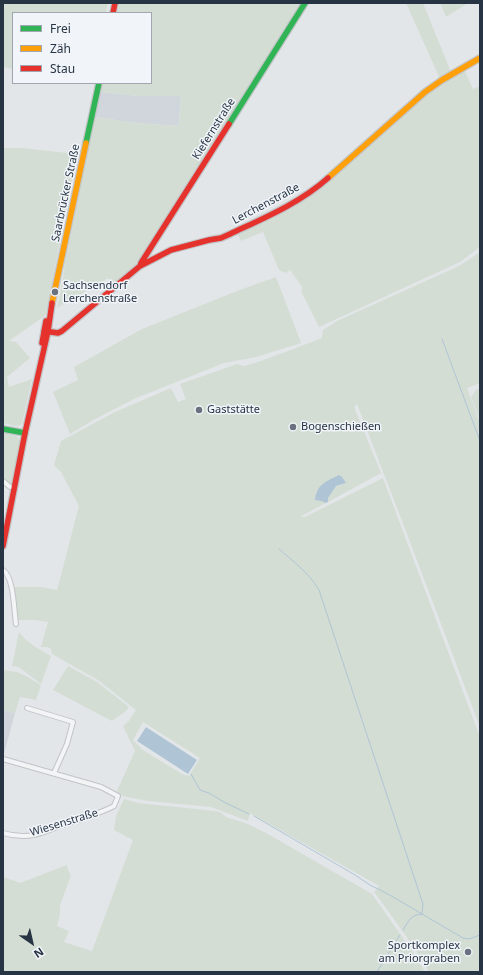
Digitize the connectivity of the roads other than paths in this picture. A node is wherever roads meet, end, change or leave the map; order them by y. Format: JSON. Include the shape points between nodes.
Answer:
{"nodes":[{"id":1,"x":305,"y":3,"type":"edge"},
{"id":2,"x":480,"y":58,"type":"edge"},
{"id":3,"x":99,"y":84,"type":"edge"},
{"id":4,"x":140,"y":266,"type":"junction"},
{"id":5,"x":46,"y":331,"type":"junction"},
{"id":6,"x":3,"y":430,"type":"edge"},
{"id":7,"x":25,"y":433,"type":"junction"},
{"id":8,"x":3,"y":481,"type":"edge"},
{"id":9,"x":10,"y":487,"type":"dead end"},
{"id":10,"x":3,"y":546,"type":"edge"},
{"id":11,"x":3,"y":570,"type":"edge"},
{"id":12,"x":16,"y":624,"type":"dead end"},
{"id":13,"x":27,"y":708,"type":"dead end"},
{"id":14,"x":3,"y":759,"type":"edge"},
{"id":15,"x":54,"y":773,"type":"junction"},
{"id":16,"x":3,"y":833,"type":"edge"}],
"edges":[{"from":1,"to":4,"type":"street","name":"Kiefernstraße"},
{"from":2,"to":4,"type":"street","name":"Lerchenstraße","via":[[425,92],[304,196],[221,238],[171,250]]},
{"from":3,"to":5,"type":"street","name":"Saarbrücker Straße"},
{"from":4,"to":5,"type":"street","name":"Lerchenstraße","via":[[62,331]]},
{"from":5,"to":7,"type":"street","name":"Saarbrücker Straße"},
{"from":6,"to":7,"type":"street"},
{"from":7,"to":10,"type":"street","name":"Saarbrücker Straße"},
{"from":8,"to":9,"type":"street"},
{"from":11,"to":12,"type":"street","via":[[10,579]]},
{"from":13,"to":15,"type":"street","via":[[73,722],[67,744]]},
{"from":14,"to":15,"type":"street"},
{"from":15,"to":16,"type":"street","name":"Wiesenstraße","via":[[101,787],[118,796],[114,806],[34,835],[12,836]]}]}
